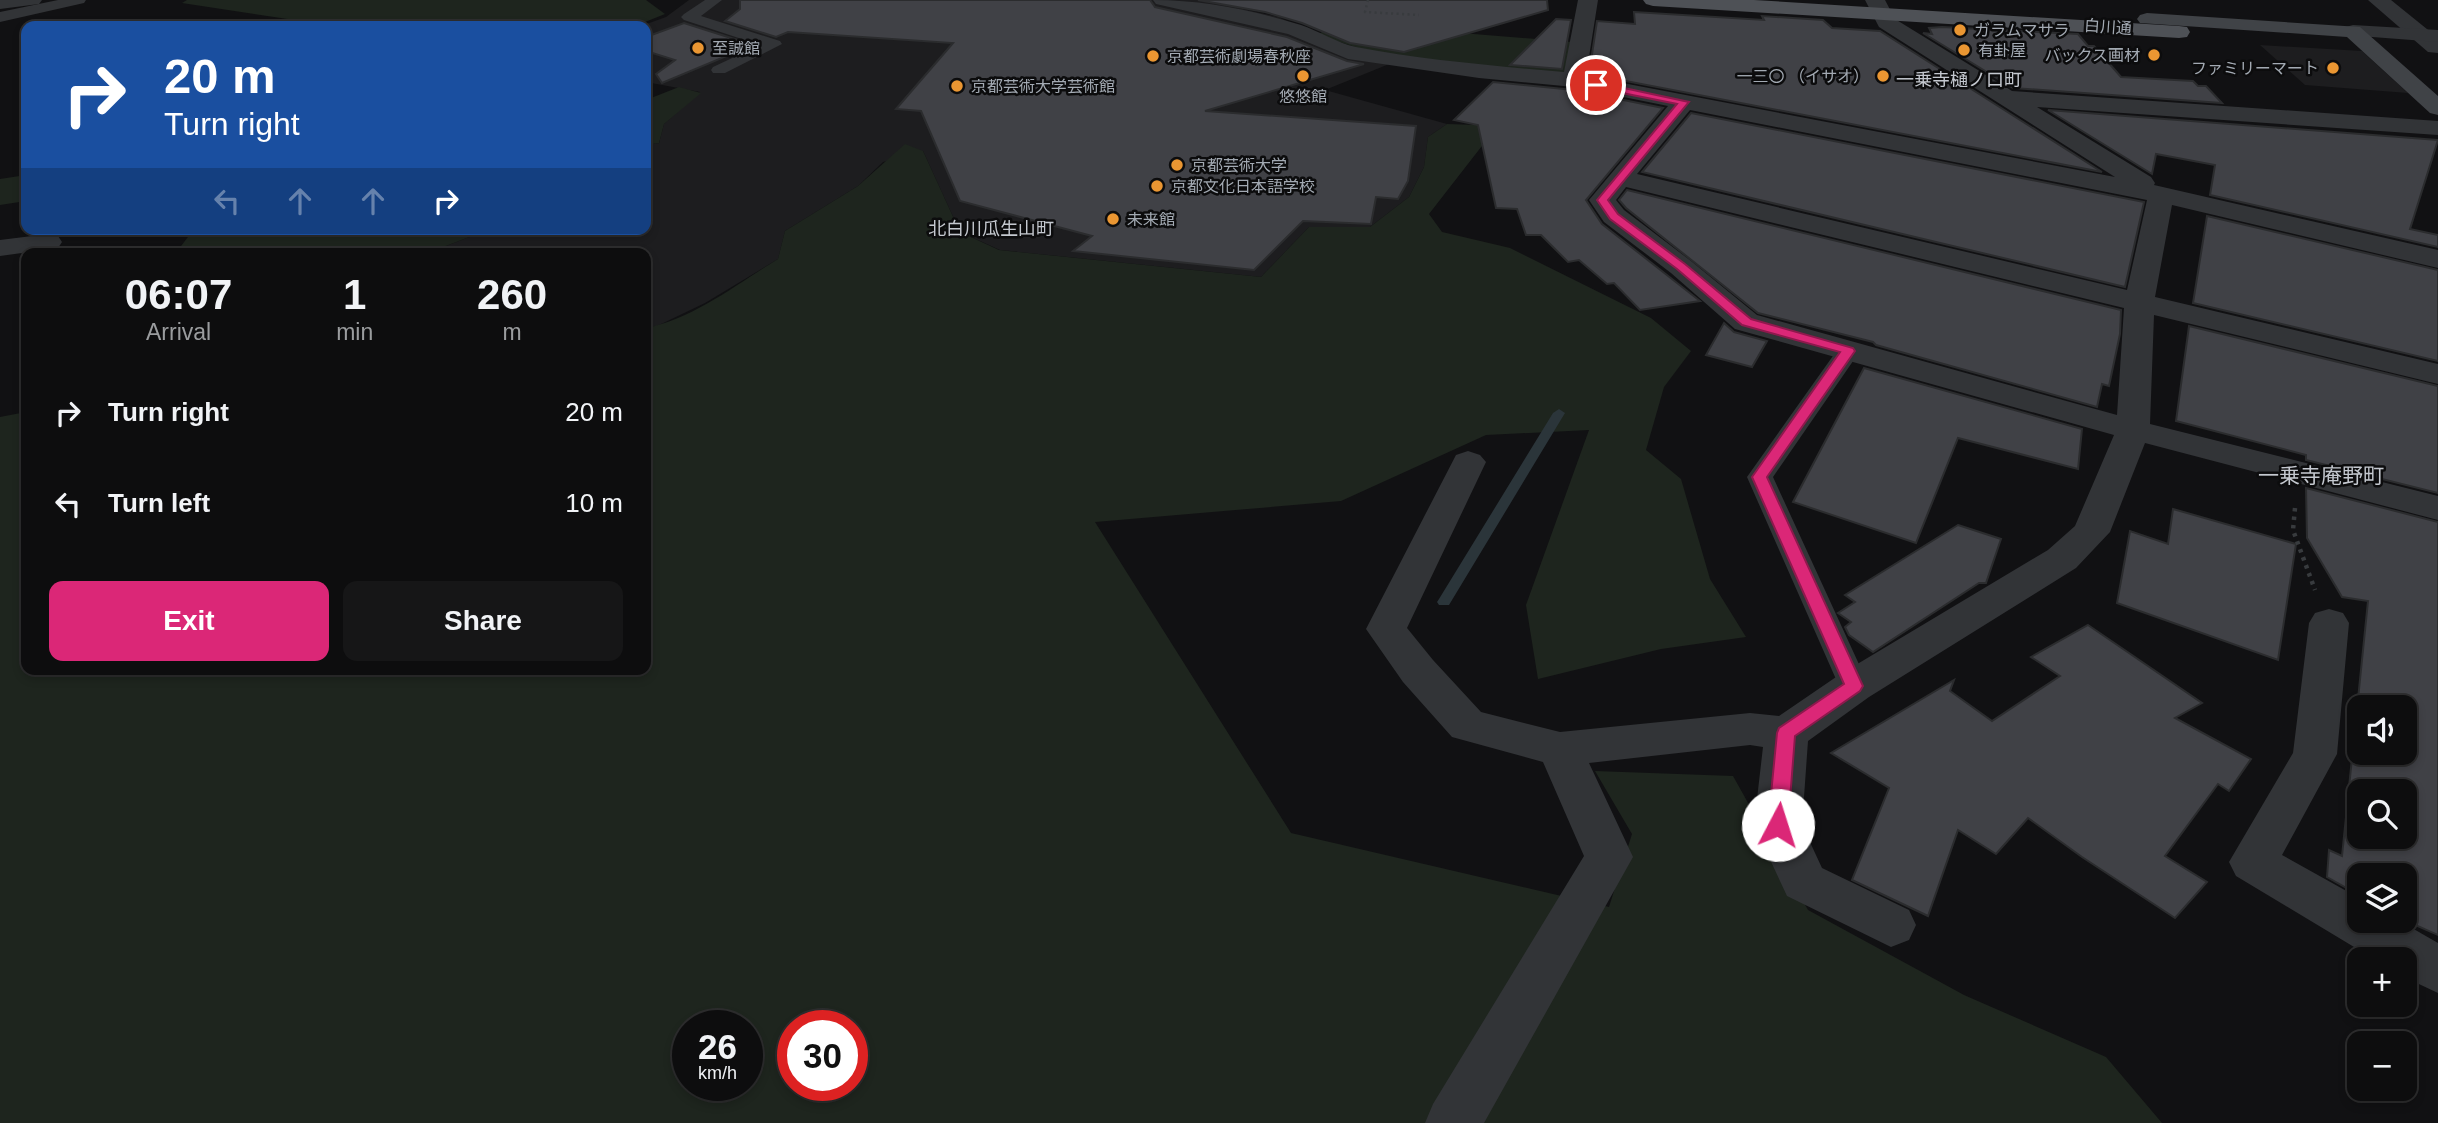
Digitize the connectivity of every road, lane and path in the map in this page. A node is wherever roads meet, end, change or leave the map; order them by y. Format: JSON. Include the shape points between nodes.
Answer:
{"nodes":[{"id":1,"x":32,"y":0,"type":"edge"},
{"id":2,"x":79,"y":0,"type":"edge"},
{"id":3,"x":715,"y":0,"type":"edge"},
{"id":4,"x":1163,"y":0,"type":"edge"},
{"id":5,"x":1368,"y":0,"type":"edge"},
{"id":6,"x":1588,"y":0,"type":"edge"},
{"id":7,"x":1653,"y":0,"type":"edge"},
{"id":8,"x":1809,"y":0,"type":"edge"},
{"id":9,"x":2132,"y":0,"type":"edge"},
{"id":10,"x":2170,"y":0,"type":"edge"},
{"id":11,"x":2378,"y":0,"type":"edge"},
{"id":12,"x":0,"y":3,"type":"edge"},
{"id":13,"x":1878,"y":6,"type":"edge"},
{"id":14,"x":1419,"y":15,"type":"dead end"},
{"id":15,"x":0,"y":17,"type":"edge"},
{"id":16,"x":2147,"y":19,"type":"junction"},
{"id":17,"x":2184,"y":26,"type":"junction"},
{"id":18,"x":2360,"y":37,"type":"junction"},
{"id":19,"x":2433,"y":41,"type":"edge"},
{"id":20,"x":719,"y":70,"type":"dead end"},
{"id":21,"x":1574,"y":80,"type":"junction"},
{"id":22,"x":2005,"y":98,"type":"junction"},
{"id":23,"x":1684,"y":102,"type":"junction"},
{"id":24,"x":2438,"y":108,"type":"edge"},
{"id":25,"x":2438,"y":128,"type":"edge"},
{"id":26,"x":1620,"y":178,"type":"junction"},
{"id":27,"x":2161,"y":195,"type":"junction"},
{"id":28,"x":48,"y":242,"type":"dead end"},
{"id":29,"x":0,"y":248,"type":"edge"},
{"id":30,"x":2438,"y":259,"type":"edge"},
{"id":31,"x":2139,"y":303,"type":"junction"},
{"id":32,"x":1848,"y":351,"type":"junction"},
{"id":33,"x":2438,"y":374,"type":"edge"},
{"id":34,"x":2133,"y":430,"type":"junction"},
{"id":35,"x":1468,"y":462,"type":"dead end"},
{"id":36,"x":2298,"y":473,"type":"junction"},
{"id":37,"x":2438,"y":509,"type":"edge"},
{"id":38,"x":2329,"y":623,"type":"joint"},
{"id":39,"x":1854,"y":686,"type":"junction"},
{"id":40,"x":1786,"y":733,"type":"junction"},
{"id":41,"x":1560,"y":749,"type":"junction"},
{"id":42,"x":1891,"y":925,"type":"dead end"},
{"id":43,"x":2438,"y":970,"type":"edge"},
{"id":44,"x":1453,"y":1123,"type":"edge"}],
"edges":[{"from":1,"to":12,"type":"street"},
{"from":2,"to":15,"type":"lane"},
{"from":3,"to":20,"type":"lane","via":[[690,17],[774,44]]},
{"from":4,"to":21,"type":"street","via":[[1294,30],[1348,52]]},
{"from":5,"to":14,"type":"path","via":[[1365,12]]},
{"from":6,"to":21,"type":"street"},
{"from":7,"to":13,"type":"main road","name":"白川通"},
{"from":8,"to":13,"type":"main road","name":"白川通"},
{"from":9,"to":16,"type":"main road"},
{"from":10,"to":17,"type":"main road"},
{"from":11,"to":19,"type":"street"},
{"from":13,"to":16,"type":"main road","name":"白川通"},
{"from":13,"to":17,"type":"main road","name":"白川通"},
{"from":13,"to":22,"type":"street","via":[[1886,23]]},
{"from":16,"to":17,"type":"main road","name":"白川通"},
{"from":17,"to":18,"type":"main road","name":"白川通"},
{"from":18,"to":19,"type":"street","name":"白川通"},
{"from":18,"to":24,"type":"main road"},
{"from":21,"to":23,"type":"street"},
{"from":22,"to":25,"type":"street"},
{"from":22,"to":27,"type":"street"},
{"from":23,"to":26,"type":"street"},
{"from":23,"to":27,"type":"street"},
{"from":26,"to":31,"type":"street"},
{"from":26,"to":32,"type":"street","via":[[1602,200],[1614,216],[1746,322]]},
{"from":27,"to":30,"type":"street"},
{"from":27,"to":31,"type":"street"},
{"from":28,"to":29,"type":"street"},
{"from":31,"to":33,"type":"street"},
{"from":31,"to":34,"type":"street"},
{"from":32,"to":34,"type":"street"},
{"from":32,"to":39,"type":"lane","via":[[1760,477]]},
{"from":34,"to":36,"type":"street"},
{"from":34,"to":39,"type":"street","via":[[2091,532],[2062,559]]},
{"from":35,"to":41,"type":"street","via":[[1386,629],[1467,725]]},
{"from":36,"to":37,"type":"street"},
{"from":36,"to":38,"type":"path","via":[[2293,530]]},
{"from":38,"to":43,"type":"street","via":[[2315,754],[2253,862]]},
{"from":39,"to":40,"type":"street"},
{"from":40,"to":41,"type":"street","via":[[1750,729]]},
{"from":40,"to":42,"type":"street","via":[[1778,825],[1804,882]]},
{"from":41,"to":44,"type":"street","via":[[1609,856]]}]}
